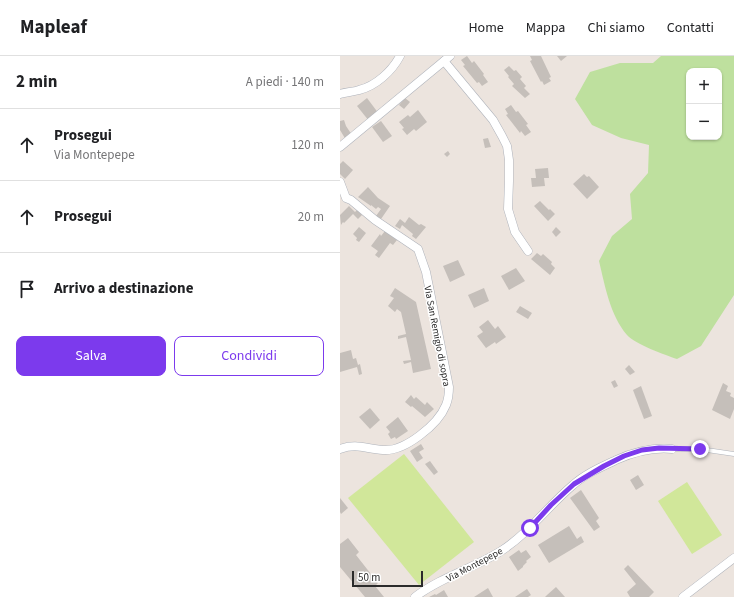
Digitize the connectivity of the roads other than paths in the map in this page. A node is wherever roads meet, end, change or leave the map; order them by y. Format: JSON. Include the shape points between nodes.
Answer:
{"nodes":[{"id":1,"x":400,"y":56,"type":"edge"},
{"id":2,"x":447,"y":59,"type":"edge"},
{"id":3,"x":340,"y":94,"type":"edge"},
{"id":4,"x":340,"y":147,"type":"edge"},
{"id":5,"x":340,"y":182,"type":"edge"},
{"id":6,"x":528,"y":251,"type":"dead end"},
{"id":7,"x":340,"y":449,"type":"edge"},
{"id":8,"x":672,"y":449,"type":"joint"},
{"id":9,"x":734,"y":454,"type":"edge"},
{"id":10,"x":734,"y":558,"type":"edge"},
{"id":11,"x":415,"y":597,"type":"edge"},
{"id":12,"x":682,"y":597,"type":"edge"}],
"edges":[{"from":1,"to":3,"type":"street","via":[[392,69],[370,86]]},
{"from":2,"to":4,"type":"street"},
{"from":2,"to":6,"type":"street","via":[[492,120],[507,146],[508,209],[515,232]]},
{"from":5,"to":7,"type":"street","name":"Via San Remigio di sopra","via":[[346,198],[418,249],[426,272],[449,387],[446,406],[441,414],[411,442],[383,450],[361,446]]},
{"from":8,"to":9,"type":"lane","via":[[700,449]]},
{"from":8,"to":11,"type":"street","name":"Via Montepepe","via":[[642,450],[624,456],[584,477],[551,505],[530,528],[502,550]]},
{"from":10,"to":12,"type":"street"}]}
